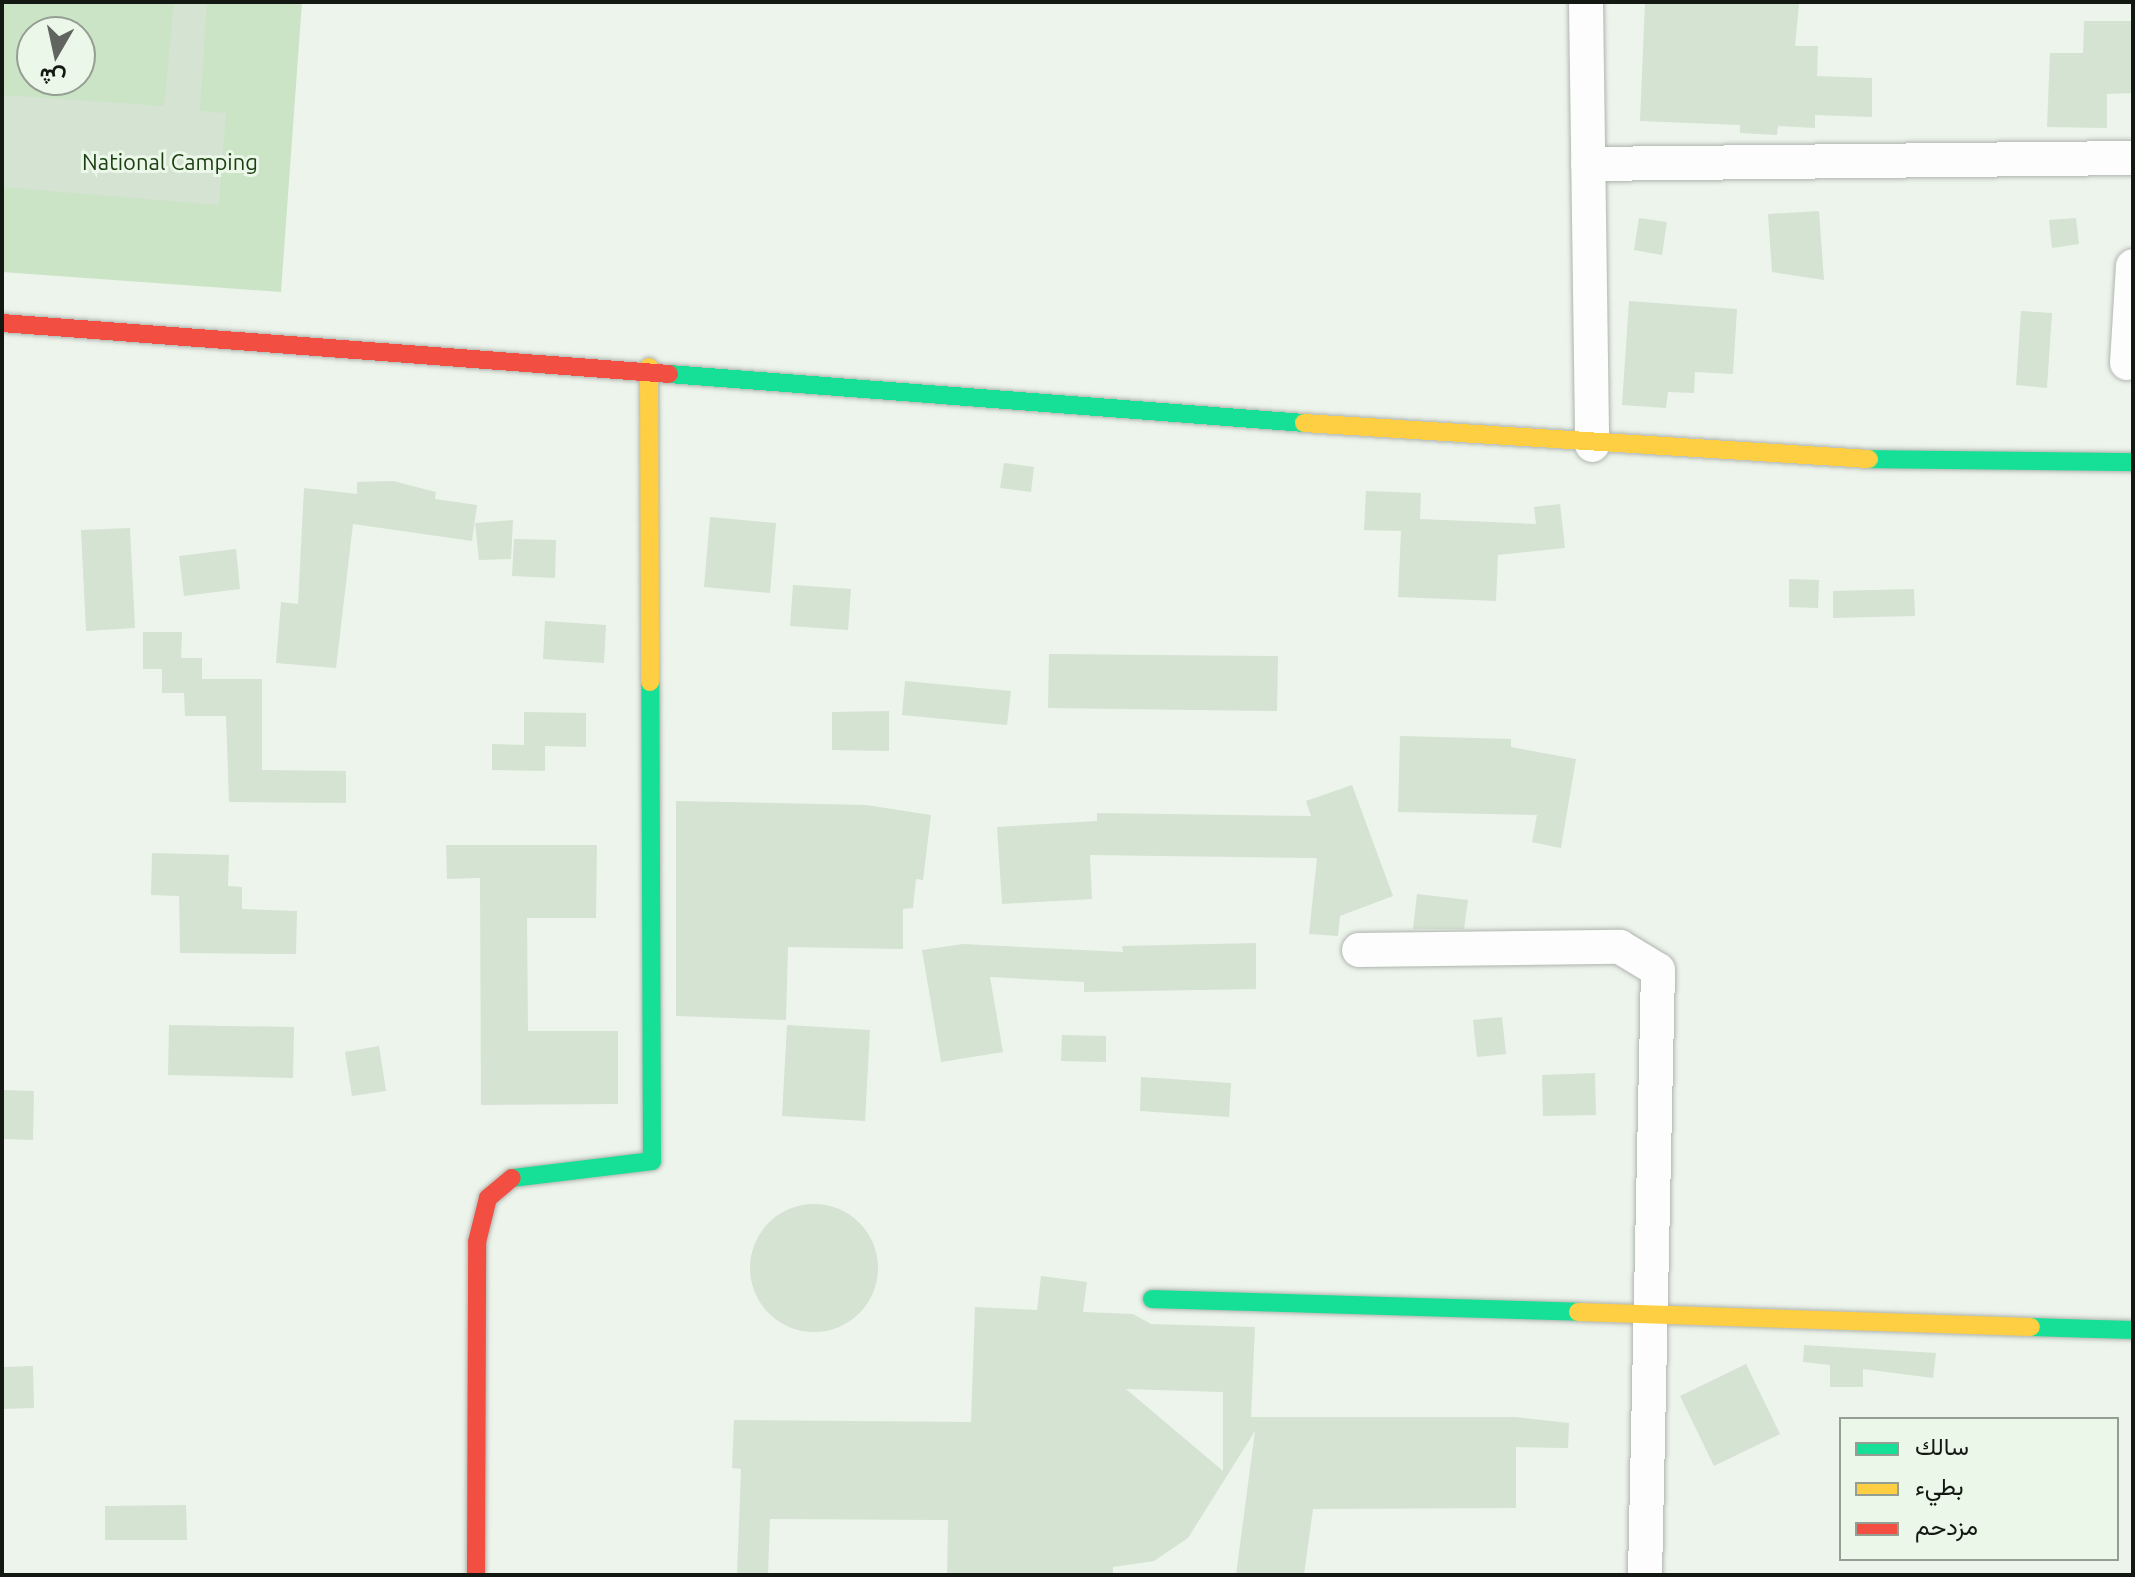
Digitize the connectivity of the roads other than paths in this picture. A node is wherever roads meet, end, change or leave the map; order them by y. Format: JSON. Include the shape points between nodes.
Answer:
{"nodes":[{"id":1,"x":1586,"y":2,"type":"edge"},
{"id":2,"x":2133,"y":158,"type":"edge"},
{"id":3,"x":1588,"y":164,"type":"junction"},
{"id":4,"x":2133,"y":266,"type":"edge"},
{"id":5,"x":2,"y":323,"type":"edge"},
{"id":6,"x":2127,"y":363,"type":"dead end"},
{"id":7,"x":649,"y":367,"type":"junction"},
{"id":8,"x":1592,"y":445,"type":"junction"},
{"id":9,"x":2133,"y":462,"type":"edge"},
{"id":10,"x":1359,"y":950,"type":"dead end"},
{"id":11,"x":1152,"y":1299,"type":"dead end"},
{"id":12,"x":1656,"y":1310,"type":"junction"},
{"id":13,"x":2133,"y":1330,"type":"edge"},
{"id":14,"x":476,"y":1575,"type":"edge"},
{"id":15,"x":1645,"y":1575,"type":"edge"}],
"edges":[{"from":1,"to":3,"type":"street"},
{"from":2,"to":3,"type":"street"},
{"from":3,"to":8,"type":"street"},
{"from":4,"to":6,"type":"street"},
{"from":5,"to":7,"type":"street"},
{"from":7,"to":8,"type":"street"},
{"from":7,"to":14,"type":"street","via":[[652,1161],[515,1176],[488,1198],[477,1242]]},
{"from":8,"to":9,"type":"street","via":[[1802,458]]},
{"from":10,"to":12,"type":"street","via":[[1620,947],[1658,970]]},
{"from":11,"to":12,"type":"street"},
{"from":12,"to":13,"type":"street"},
{"from":12,"to":15,"type":"street"}]}
